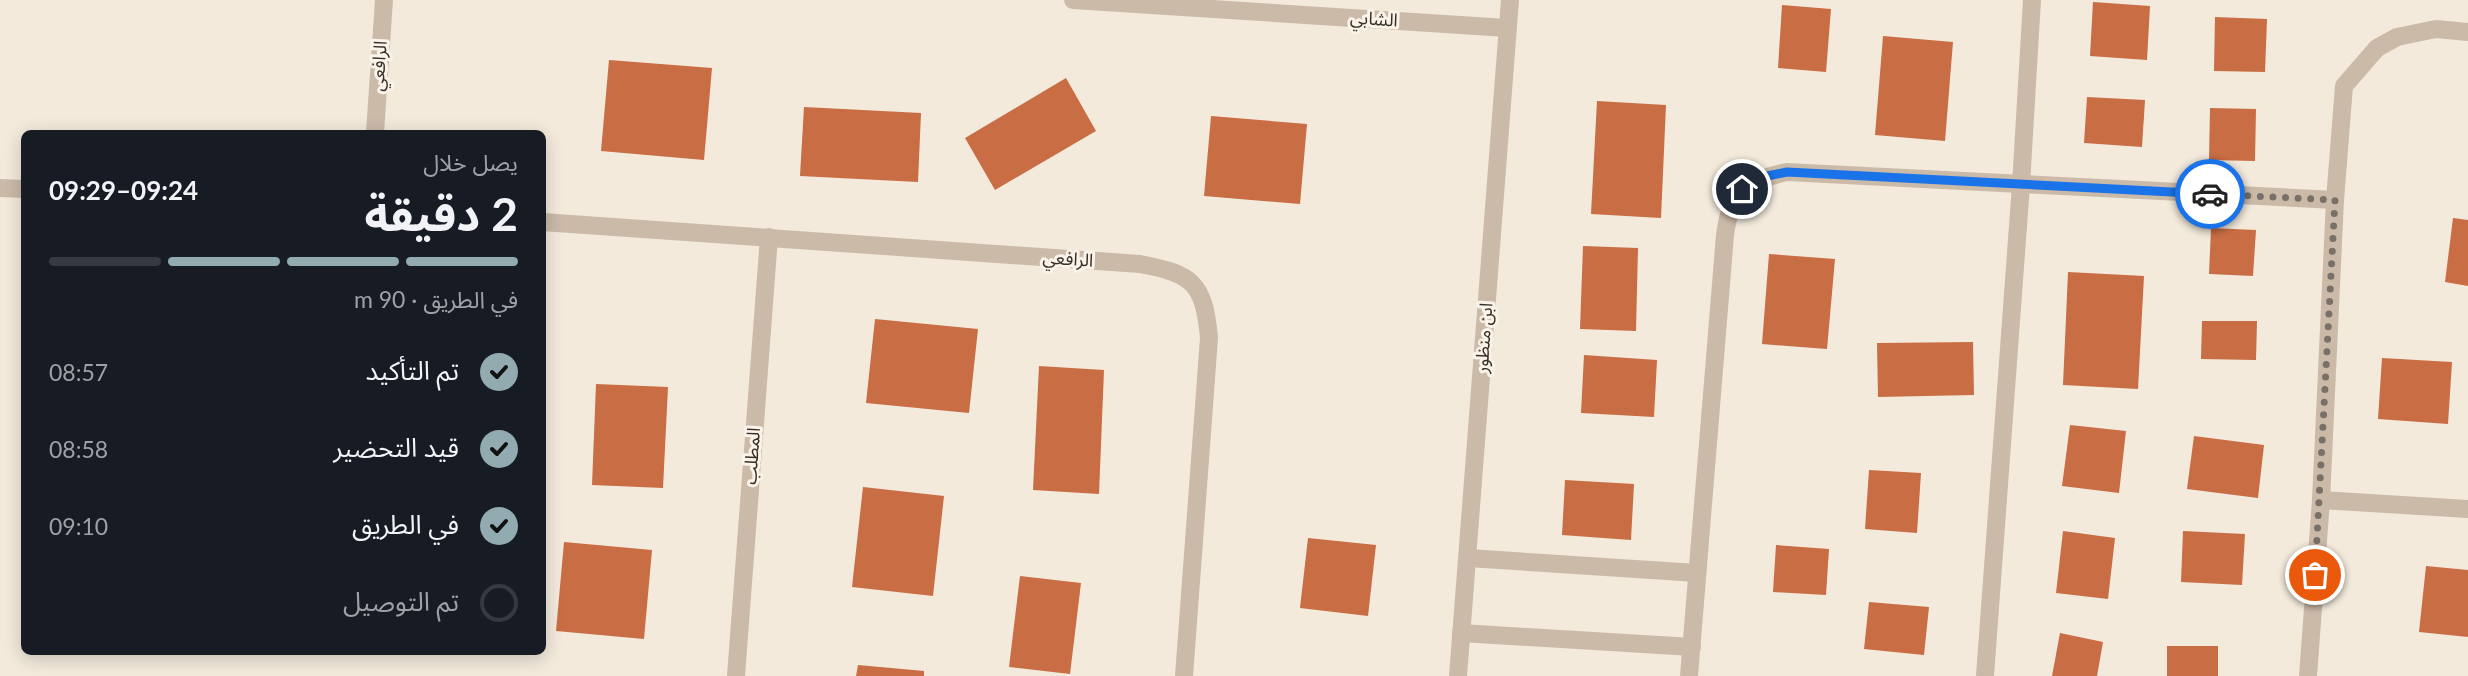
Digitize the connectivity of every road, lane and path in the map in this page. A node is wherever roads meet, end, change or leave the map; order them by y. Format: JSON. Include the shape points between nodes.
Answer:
{"nodes":[{"id":1,"x":384,"y":0,"type":"edge"},
{"id":2,"x":1073,"y":0,"type":"edge"},
{"id":3,"x":1510,"y":0,"type":"edge"},
{"id":4,"x":2032,"y":0,"type":"edge"},
{"id":5,"x":1507,"y":28,"type":"junction"},
{"id":6,"x":2468,"y":32,"type":"edge"},
{"id":7,"x":375,"y":130,"type":"edge"},
{"id":8,"x":2021,"y":185,"type":"junction"},
{"id":9,"x":0,"y":188,"type":"edge"},
{"id":10,"x":21,"y":189,"type":"edge"},
{"id":11,"x":2335,"y":200,"type":"junction"},
{"id":12,"x":546,"y":222,"type":"edge"},
{"id":13,"x":769,"y":237,"type":"junction"},
{"id":14,"x":2321,"y":500,"type":"junction"},
{"id":15,"x":2468,"y":509,"type":"edge"},
{"id":16,"x":1468,"y":558,"type":"junction"},
{"id":17,"x":1697,"y":573,"type":"junction"},
{"id":18,"x":1461,"y":633,"type":"junction"},
{"id":19,"x":1692,"y":647,"type":"junction"},
{"id":20,"x":736,"y":676,"type":"edge"},
{"id":21,"x":1184,"y":676,"type":"edge"},
{"id":22,"x":1458,"y":676,"type":"edge"},
{"id":23,"x":1689,"y":676,"type":"edge"},
{"id":24,"x":1984,"y":676,"type":"edge"},
{"id":25,"x":2308,"y":676,"type":"edge"}],
"edges":[{"from":1,"to":7,"type":"street","name":"الرافعي"},
{"from":2,"to":5,"type":"street","name":"الشابي"},
{"from":3,"to":5,"type":"street","name":"ابن منظور"},
{"from":4,"to":8,"type":"street"},
{"from":5,"to":16,"type":"street","name":"ابن منظور"},
{"from":6,"to":11,"type":"street","via":[[2436,29],[2397,37],[2377,48],[2344,86]]},
{"from":8,"to":11,"type":"street"},
{"from":8,"to":17,"type":"street","via":[[1787,172],[1762,177],[1742,189],[1728,211],[1725,235]]},
{"from":8,"to":24,"type":"street"},
{"from":9,"to":10,"type":"street"},
{"from":11,"to":14,"type":"street"},
{"from":12,"to":13,"type":"street","name":"الرافعي"},
{"from":13,"to":20,"type":"street","name":"المطلب"},
{"from":13,"to":21,"type":"street","name":"الرافعي","via":[[1140,264],[1172,270],[1196,286],[1206,307],[1209,338]]},
{"from":14,"to":15,"type":"street"},
{"from":14,"to":25,"type":"street"},
{"from":16,"to":17,"type":"street"},
{"from":16,"to":18,"type":"street","name":"ابن منظور"},
{"from":17,"to":19,"type":"street"},
{"from":18,"to":19,"type":"street"},
{"from":18,"to":22,"type":"street","name":"ابن منظور"},
{"from":19,"to":23,"type":"street"}]}
